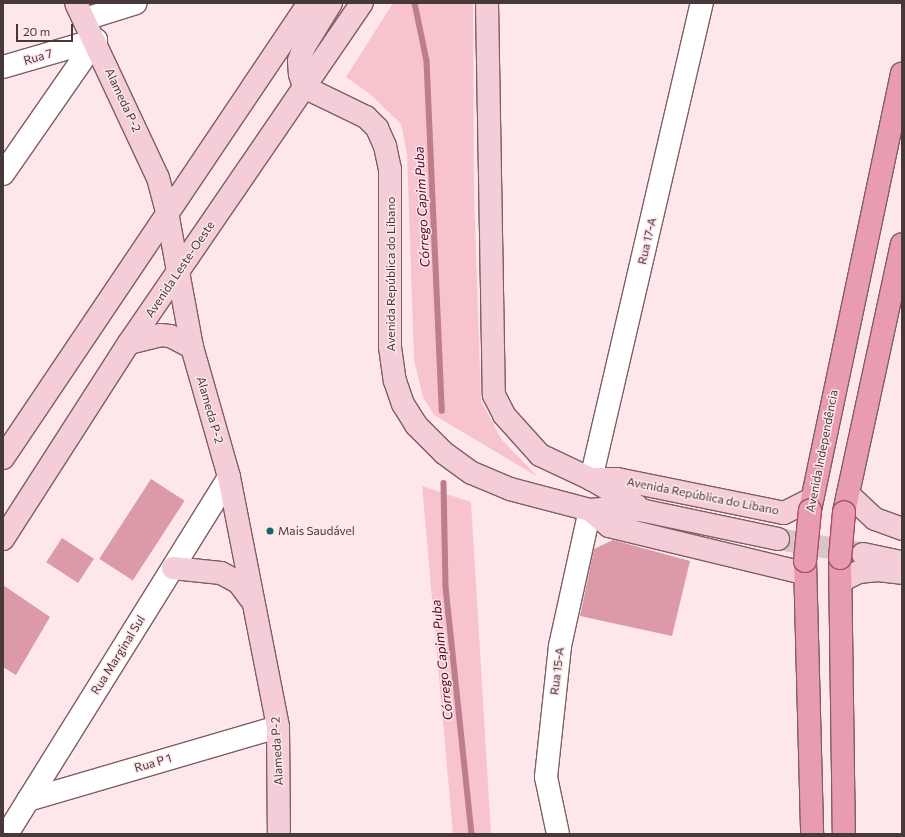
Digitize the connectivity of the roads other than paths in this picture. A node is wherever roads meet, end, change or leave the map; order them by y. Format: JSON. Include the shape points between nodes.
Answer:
{"nodes":[{"id":1,"x":136,"y":3,"type":"edge"},
{"id":2,"x":309,"y":3,"type":"edge"},
{"id":3,"x":332,"y":3,"type":"edge"},
{"id":4,"x":362,"y":3,"type":"edge"},
{"id":5,"x":487,"y":3,"type":"edge"},
{"id":6,"x":702,"y":3,"type":"edge"},
{"id":7,"x":81,"y":11,"type":"edge"},
{"id":8,"x":96,"y":40,"type":"junction"},
{"id":9,"x":3,"y":67,"type":"edge"},
{"id":10,"x":902,"y":74,"type":"edge"},
{"id":11,"x":304,"y":86,"type":"junction"},
{"id":12,"x":896,"y":129,"type":"edge"},
{"id":13,"x":3,"y":174,"type":"edge"},
{"id":14,"x":167,"y":212,"type":"junction"},
{"id":15,"x":902,"y":244,"type":"edge"},
{"id":16,"x":180,"y":270,"type":"junction"},
{"id":17,"x":129,"y":343,"type":"junction"},
{"id":18,"x":192,"y":347,"type":"junction"},
{"id":19,"x":3,"y":458,"type":"edge"},
{"id":20,"x":229,"y":477,"type":"junction"},
{"id":21,"x":592,"y":479,"type":"junction"},
{"id":22,"x":846,"y":503,"type":"junction"},
{"id":23,"x":811,"y":504,"type":"junction"},
{"id":24,"x":590,"y":510,"type":"junction"},
{"id":25,"x":645,"y":511,"type":"junction"},
{"id":26,"x":902,"y":529,"type":"edge"},
{"id":27,"x":778,"y":538,"type":"tunnel mouth"},
{"id":28,"x":3,"y":539,"type":"edge"},
{"id":29,"x":863,"y":554,"type":"tunnel mouth"},
{"id":30,"x":902,"y":562,"type":"edge"},
{"id":31,"x":804,"y":567,"type":"junction"},
{"id":32,"x":173,"y":568,"type":"junction"},
{"id":33,"x":902,"y":574,"type":"edge"},
{"id":34,"x":841,"y":582,"type":"junction"},
{"id":35,"x":256,"y":606,"type":"junction"},
{"id":36,"x":278,"y":727,"type":"junction"},
{"id":37,"x":28,"y":800,"type":"junction"},
{"id":38,"x":7,"y":834,"type":"edge"},
{"id":39,"x":279,"y":834,"type":"edge"},
{"id":40,"x":558,"y":834,"type":"edge"},
{"id":41,"x":812,"y":834,"type":"edge"},
{"id":42,"x":844,"y":834,"type":"edge"}],
"edges":[{"from":1,"to":7,"type":"street"},
{"from":2,"to":14,"type":"main road"},
{"from":3,"to":11,"type":"main road","via":[[299,61]]},
{"from":4,"to":11,"type":"main road","name":"Avenida Leste-Oeste"},
{"from":5,"to":21,"type":"main road","name":"Avenida República do Líbano","via":[[494,395],[504,415],[540,455]]},
{"from":6,"to":21,"type":"street","name":"Rua 17-A"},
{"from":7,"to":8,"type":"main road","name":"Alameda P-2"},
{"from":8,"to":9,"type":"street","name":"Rua 7"},
{"from":8,"to":13,"type":"street"},
{"from":8,"to":14,"type":"main road","name":"Alameda P-2","via":[[158,178]]},
{"from":10,"to":12,"type":"main road","name":"Avenida Independência"},
{"from":11,"to":16,"type":"main road","name":"Avenida Leste-Oeste"},
{"from":11,"to":24,"type":"main road","name":"Avenida República do Líbano","via":[[366,117],[377,128],[385,146],[390,168],[390,347],[395,381],[403,404],[416,425],[444,453],[472,473],[510,489]]},
{"from":12,"to":23,"type":"main road","name":"Avenida Independência"},
{"from":14,"to":16,"type":"main road","name":"Alameda P-2"},
{"from":14,"to":19,"type":"main road"},
{"from":15,"to":22,"type":"main road"},
{"from":16,"to":17,"type":"main road","name":"Avenida Leste-Oeste"},
{"from":16,"to":18,"type":"main road","name":"Alameda P-2"},
{"from":17,"to":18,"type":"main road","via":[[160,335],[170,336]]},
{"from":17,"to":28,"type":"main road","name":"Avenida Leste-Oeste"},
{"from":18,"to":20,"type":"main road","name":"Alameda P-2"},
{"from":20,"to":32,"type":"street","name":"Rua Marginal Sul"},
{"from":20,"to":35,"type":"main road","name":"Alameda P-2"},
{"from":21,"to":23,"type":"main road","name":"Avenida República do Líbano","via":[[617,479],[784,513]]},
{"from":21,"to":25,"type":"main road","name":"Avenida República do Líbano"},
{"from":22,"to":26,"type":"main road","via":[[875,519]]},
{"from":22,"to":34,"type":"main road","bridge":true,"via":[[840,558]]},
{"from":23,"to":31,"type":"main road","name":"Avenida Independência","bridge":true},
{"from":24,"to":25,"type":"main road","name":"Avenida República do Líbano"},
{"from":24,"to":31,"type":"main road","name":"Avenida República do Líbano","via":[[609,526]]},
{"from":24,"to":40,"type":"street","name":"Rua 15-A","via":[[560,646],[546,777]]},
{"from":25,"to":27,"type":"main road","name":"Avenida República do Líbano"},
{"from":29,"to":30,"type":"main road"},
{"from":31,"to":41,"type":"main road","name":"Avenida Independência"},
{"from":32,"to":35,"type":"main road","via":[[221,573],[238,582]]},
{"from":32,"to":37,"type":"street","name":"Rua Marginal Sul"},
{"from":33,"to":34,"type":"main road","via":[[878,570],[859,572]]},
{"from":34,"to":42,"type":"main road"},
{"from":35,"to":36,"type":"main road","name":"Alameda P-2"},
{"from":36,"to":37,"type":"street","name":"Rua P 1"},
{"from":36,"to":39,"type":"main road","name":"Alameda P-2"},
{"from":37,"to":38,"type":"street","name":"Rua Marginal Sul"}]}
